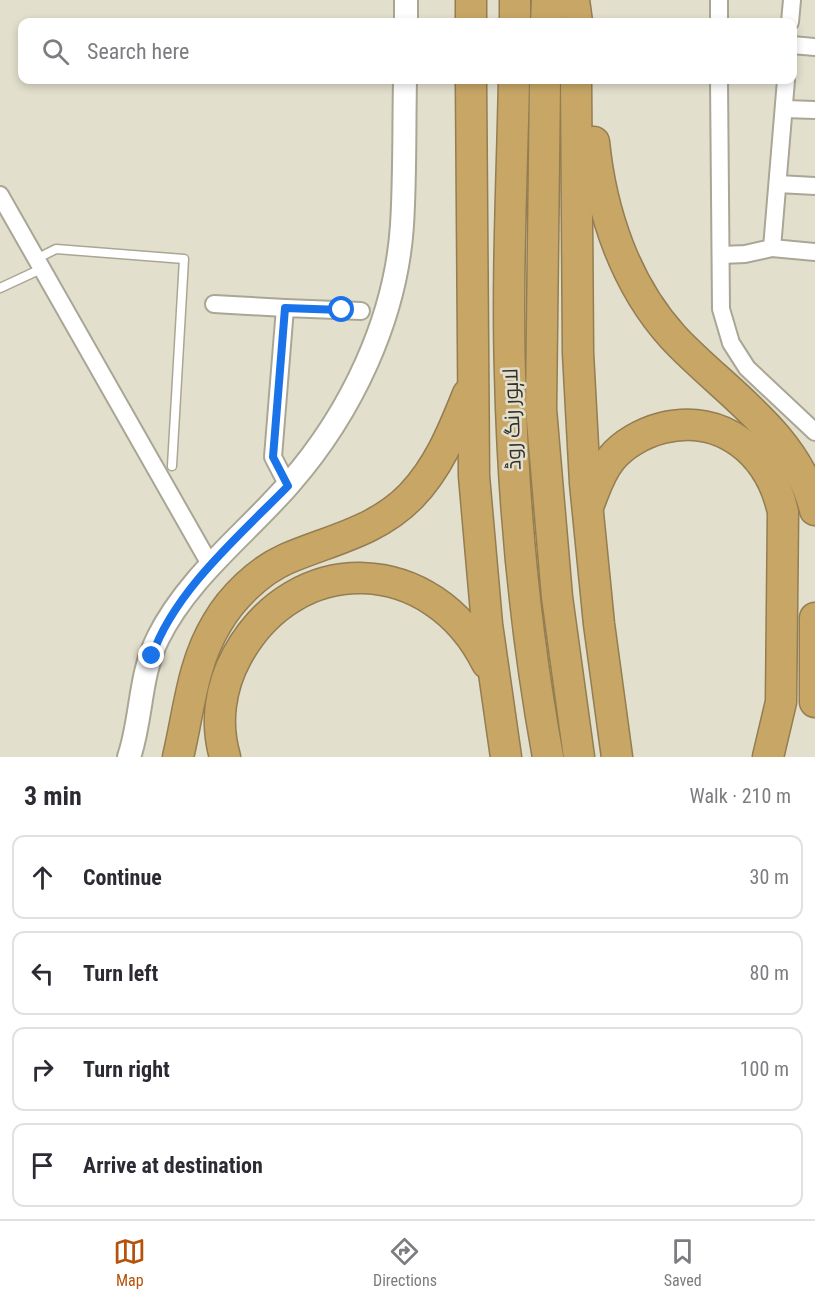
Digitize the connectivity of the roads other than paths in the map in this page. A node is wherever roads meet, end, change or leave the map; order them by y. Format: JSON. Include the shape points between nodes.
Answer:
{"nodes":[{"id":1,"x":471,"y":0,"type":"edge"},
{"id":2,"x":515,"y":0,"type":"edge"},
{"id":3,"x":547,"y":0,"type":"edge"},
{"id":4,"x":574,"y":0,"type":"edge"},
{"id":5,"x":719,"y":0,"type":"edge"},
{"id":6,"x":792,"y":0,"type":"edge"},
{"id":7,"x":471,"y":18,"type":"edge"},
{"id":8,"x":515,"y":18,"type":"edge"},
{"id":9,"x":546,"y":18,"type":"edge"},
{"id":10,"x":576,"y":18,"type":"edge"},
{"id":11,"x":719,"y":18,"type":"edge"},
{"id":12,"x":790,"y":18,"type":"edge"},
{"id":13,"x":797,"y":45,"type":"edge"},
{"id":14,"x":815,"y":47,"type":"edge"},
{"id":15,"x":405,"y":84,"type":"edge"},
{"id":16,"x":471,"y":84,"type":"edge"},
{"id":17,"x":513,"y":84,"type":"edge"},
{"id":18,"x":545,"y":84,"type":"edge"},
{"id":19,"x":576,"y":84,"type":"edge"},
{"id":20,"x":587,"y":84,"type":"edge"},
{"id":21,"x":719,"y":84,"type":"edge"},
{"id":22,"x":786,"y":84,"type":"edge"},
{"id":23,"x":784,"y":109,"type":"junction"},
{"id":24,"x":815,"y":110,"type":"edge"},
{"id":25,"x":778,"y":184,"type":"junction"},
{"id":26,"x":815,"y":186,"type":"edge"},
{"id":27,"x":0,"y":195,"type":"edge"},
{"id":28,"x":772,"y":248,"type":"junction"},
{"id":29,"x":815,"y":252,"type":"edge"},
{"id":30,"x":721,"y":255,"type":"junction"},
{"id":31,"x":38,"y":264,"type":"junction"},
{"id":32,"x":0,"y":288,"type":"edge"},
{"id":33,"x":214,"y":304,"type":"dead end"},
{"id":34,"x":285,"y":308,"type":"junction"},
{"id":35,"x":362,"y":311,"type":"dead end"},
{"id":36,"x":472,"y":385,"type":"junction"},
{"id":37,"x":815,"y":432,"type":"edge"},
{"id":38,"x":172,"y":466,"type":"dead end"},
{"id":39,"x":288,"y":486,"type":"junction"},
{"id":40,"x":587,"y":510,"type":"junction"},
{"id":41,"x":815,"y":510,"type":"edge"},
{"id":42,"x":210,"y":566,"type":"junction"},
{"id":43,"x":815,"y":618,"type":"edge"},
{"id":44,"x":495,"y":679,"type":"junction"},
{"id":45,"x":815,"y":702,"type":"edge"},
{"id":46,"x":616,"y":750,"type":"edge"},
{"id":47,"x":578,"y":751,"type":"edge"},
{"id":48,"x":548,"y":756,"type":"edge"},
{"id":49,"x":129,"y":757,"type":"edge"},
{"id":50,"x":178,"y":757,"type":"edge"},
{"id":51,"x":225,"y":757,"type":"edge"},
{"id":52,"x":506,"y":757,"type":"edge"},
{"id":53,"x":768,"y":757,"type":"edge"}],
"edges":[{"from":1,"to":7,"type":"highway"},
{"from":2,"to":8,"type":"highway"},
{"from":3,"to":9,"type":"highway"},
{"from":4,"to":10,"type":"highway"},
{"from":5,"to":11,"type":"street"},
{"from":6,"to":12,"type":"street"},
{"from":13,"to":14,"type":"street"},
{"from":15,"to":39,"type":"street","via":[[402,227],[378,334],[352,393],[318,450]]},
{"from":16,"to":36,"type":"highway"},
{"from":17,"to":48,"type":"highway","name":"لاہور رنگ روڈ","via":[[510,373],[514,476],[534,674]]},
{"from":18,"to":47,"type":"highway","name":"لاہور رنگ روڈ","via":[[541,409],[557,597]]},
{"from":19,"to":40,"type":"highway","via":[[578,353]]},
{"from":20,"to":41,"type":"highway","via":[[605,206],[616,243],[642,294],[672,336],[791,455],[812,495]]},
{"from":21,"to":30,"type":"street"},
{"from":22,"to":23,"type":"street"},
{"from":23,"to":24,"type":"street"},
{"from":23,"to":25,"type":"street"},
{"from":25,"to":26,"type":"street"},
{"from":25,"to":28,"type":"street"},
{"from":27,"to":31,"type":"street"},
{"from":28,"to":29,"type":"street"},
{"from":28,"to":30,"type":"street"},
{"from":30,"to":37,"type":"street","via":[[721,309],[731,343],[747,368]]},
{"from":31,"to":32,"type":"lane"},
{"from":31,"to":38,"type":"lane","via":[[56,249],[184,259]]},
{"from":31,"to":42,"type":"street"},
{"from":33,"to":34,"type":"street"},
{"from":34,"to":35,"type":"street"},
{"from":34,"to":39,"type":"street","via":[[273,457]]},
{"from":36,"to":44,"type":"highway","via":[[474,476],[486,624]]},
{"from":36,"to":50,"type":"highway","via":[[444,451],[410,498],[359,532],[285,560],[255,578],[236,598],[203,649]]},
{"from":39,"to":42,"type":"street"},
{"from":40,"to":46,"type":"highway"},
{"from":40,"to":53,"type":"highway","via":[[606,466],[621,448],[651,431],[678,424],[704,426],[735,437],[767,469],[783,512],[781,702]]},
{"from":42,"to":49,"type":"street","via":[[158,638],[138,705]]},
{"from":43,"to":45,"type":"highway"},
{"from":44,"to":51,"type":"highway","via":[[479,646],[462,624],[412,587],[385,579],[356,577],[316,584],[280,603],[264,618],[232,664],[219,712]]},
{"from":44,"to":52,"type":"highway"}]}
